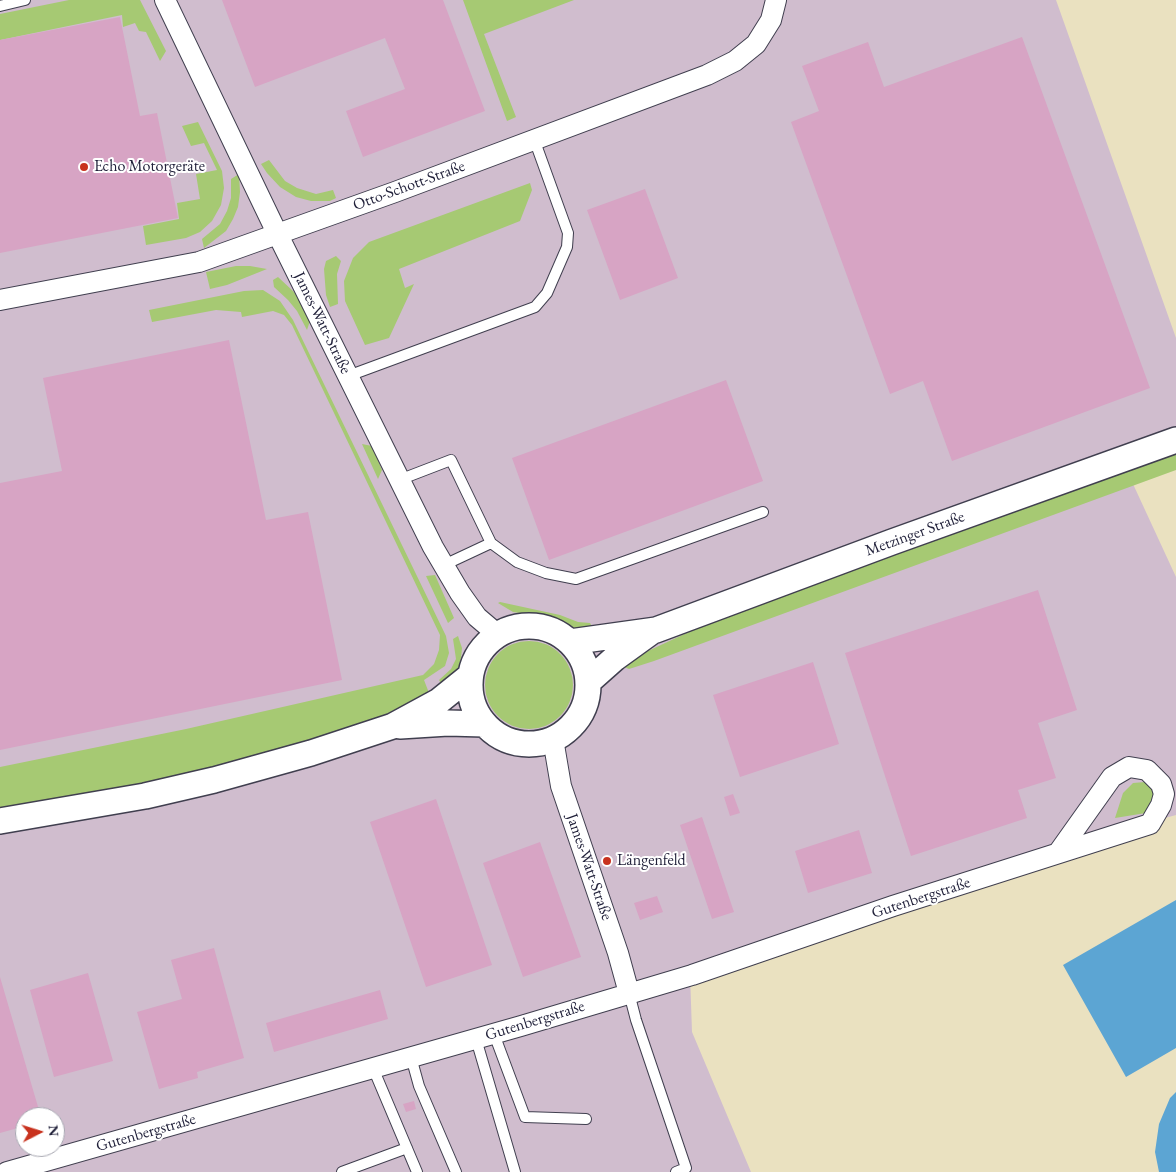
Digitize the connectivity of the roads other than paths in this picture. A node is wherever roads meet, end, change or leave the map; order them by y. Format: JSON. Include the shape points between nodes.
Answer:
{"nodes":[{"id":1,"x":25,"y":0,"type":"edge"},
{"id":2,"x":165,"y":0,"type":"edge"},
{"id":3,"x":776,"y":0,"type":"edge"},
{"id":4,"x":0,"y":6,"type":"edge"},
{"id":5,"x":534,"y":139,"type":"junction"},
{"id":6,"x":277,"y":233,"type":"junction"},
{"id":7,"x":0,"y":300,"type":"edge"},
{"id":8,"x":348,"y":376,"type":"junction"},
{"id":9,"x":1176,"y":440,"type":"edge"},
{"id":10,"x":399,"y":480,"type":"junction"},
{"id":11,"x":763,"y":512,"type":"dead end"},
{"id":12,"x":490,"y":543,"type":"junction"},
{"id":13,"x":444,"y":565,"type":"junction"},
{"id":14,"x":656,"y":630,"type":"junction"},
{"id":15,"x":497,"y":634,"type":"junction"},
{"id":16,"x":570,"y":642,"type":"junction"},
{"id":17,"x":470,"y":676,"type":"junction"},
{"id":18,"x":588,"y":682,"type":"junction"},
{"id":19,"x":484,"y":724,"type":"junction"},
{"id":20,"x":393,"y":726,"type":"junction"},
{"id":21,"x":553,"y":739,"type":"junction"},
{"id":22,"x":0,"y":821,"type":"edge"},
{"id":23,"x":1058,"y":853,"type":"junction"},
{"id":24,"x":629,"y":993,"type":"junction"},
{"id":25,"x":485,"y":1036,"type":"junction"},
{"id":26,"x":412,"y":1057,"type":"junction"},
{"id":27,"x":373,"y":1068,"type":"junction"},
{"id":28,"x":586,"y":1119,"type":"dead end"},
{"id":29,"x":407,"y":1148,"type":"junction"},
{"id":30,"x":7,"y":1172,"type":"edge"},
{"id":31,"x":342,"y":1172,"type":"edge"},
{"id":32,"x":417,"y":1172,"type":"edge"},
{"id":33,"x":456,"y":1172,"type":"edge"},
{"id":34,"x":515,"y":1172,"type":"edge"},
{"id":35,"x":676,"y":1172,"type":"edge"}],
"edges":[{"from":1,"to":4,"type":"lane"},
{"from":2,"to":6,"type":"street","name":"James-Watt-Straße"},
{"from":3,"to":5,"type":"street","name":"Otto-Schott-Straße","via":[[771,20],[756,44],[735,61],[707,75]]},
{"from":5,"to":6,"type":"street","name":"Otto-Schott-Straße"},
{"from":5,"to":8,"type":"lane","via":[[568,233],[567,247],[547,293],[535,307]]},
{"from":6,"to":7,"type":"street","name":"Otto-Schott-Straße","via":[[199,262]]},
{"from":6,"to":8,"type":"street","name":"James-Watt-Straße"},
{"from":8,"to":10,"type":"street","name":"James-Watt-Straße"},
{"from":9,"to":14,"type":"street","name":"Metzinger Straße"},
{"from":10,"to":12,"type":"lane","via":[[451,460]]},
{"from":10,"to":13,"type":"street","name":"James-Watt-Straße"},
{"from":11,"to":12,"type":"lane","via":[[576,579],[546,573],[517,562]]},
{"from":12,"to":13,"type":"lane"},
{"from":13,"to":15,"type":"street","name":"James-Watt-Straße","via":[[477,617]]},
{"from":14,"to":16,"type":"street","name":"Metzinger Straße"},
{"from":14,"to":18,"type":"street","name":"Metzinger Straße","via":[[614,658]]},
{"from":15,"to":16,"type":"street","via":[[516,627],[536,626],[554,631]]},
{"from":15,"to":17,"type":"street","via":[[479,652]]},
{"from":16,"to":18,"type":"street","via":[[582,659]]},
{"from":17,"to":19,"type":"street","via":[[472,702]]},
{"from":17,"to":20,"type":"street","via":[[439,701]]},
{"from":18,"to":21,"type":"street","via":[[580,712],[572,725]]},
{"from":19,"to":20,"type":"street"},
{"from":19,"to":21,"type":"street","via":[[504,739],[528,744]]},
{"from":20,"to":22,"type":"street","via":[[214,780],[145,796]]},
{"from":21,"to":24,"type":"street","name":"James-Watt-Straße","via":[[562,786]]},
{"from":23,"to":23,"type":"street","name":"Gutenbergstraße","via":[[1150,824],[1162,805],[1164,794],[1161,784],[1147,770],[1129,767],[1112,777]]},
{"from":23,"to":24,"type":"street","name":"Gutenbergstraße"},
{"from":24,"to":25,"type":"street","name":"Gutenbergstraße"},
{"from":24,"to":35,"type":"lane","via":[[686,1168]]},
{"from":25,"to":26,"type":"street","name":"Gutenbergstraße"},
{"from":25,"to":28,"type":"lane","via":[[525,1117]]},
{"from":25,"to":34,"type":"lane"},
{"from":26,"to":27,"type":"street","name":"Gutenbergstraße"},
{"from":26,"to":33,"type":"lane","via":[[419,1086]]},
{"from":27,"to":29,"type":"lane"},
{"from":27,"to":30,"type":"street","name":"Gutenbergstraße"},
{"from":29,"to":31,"type":"lane"},
{"from":29,"to":32,"type":"lane"}]}
